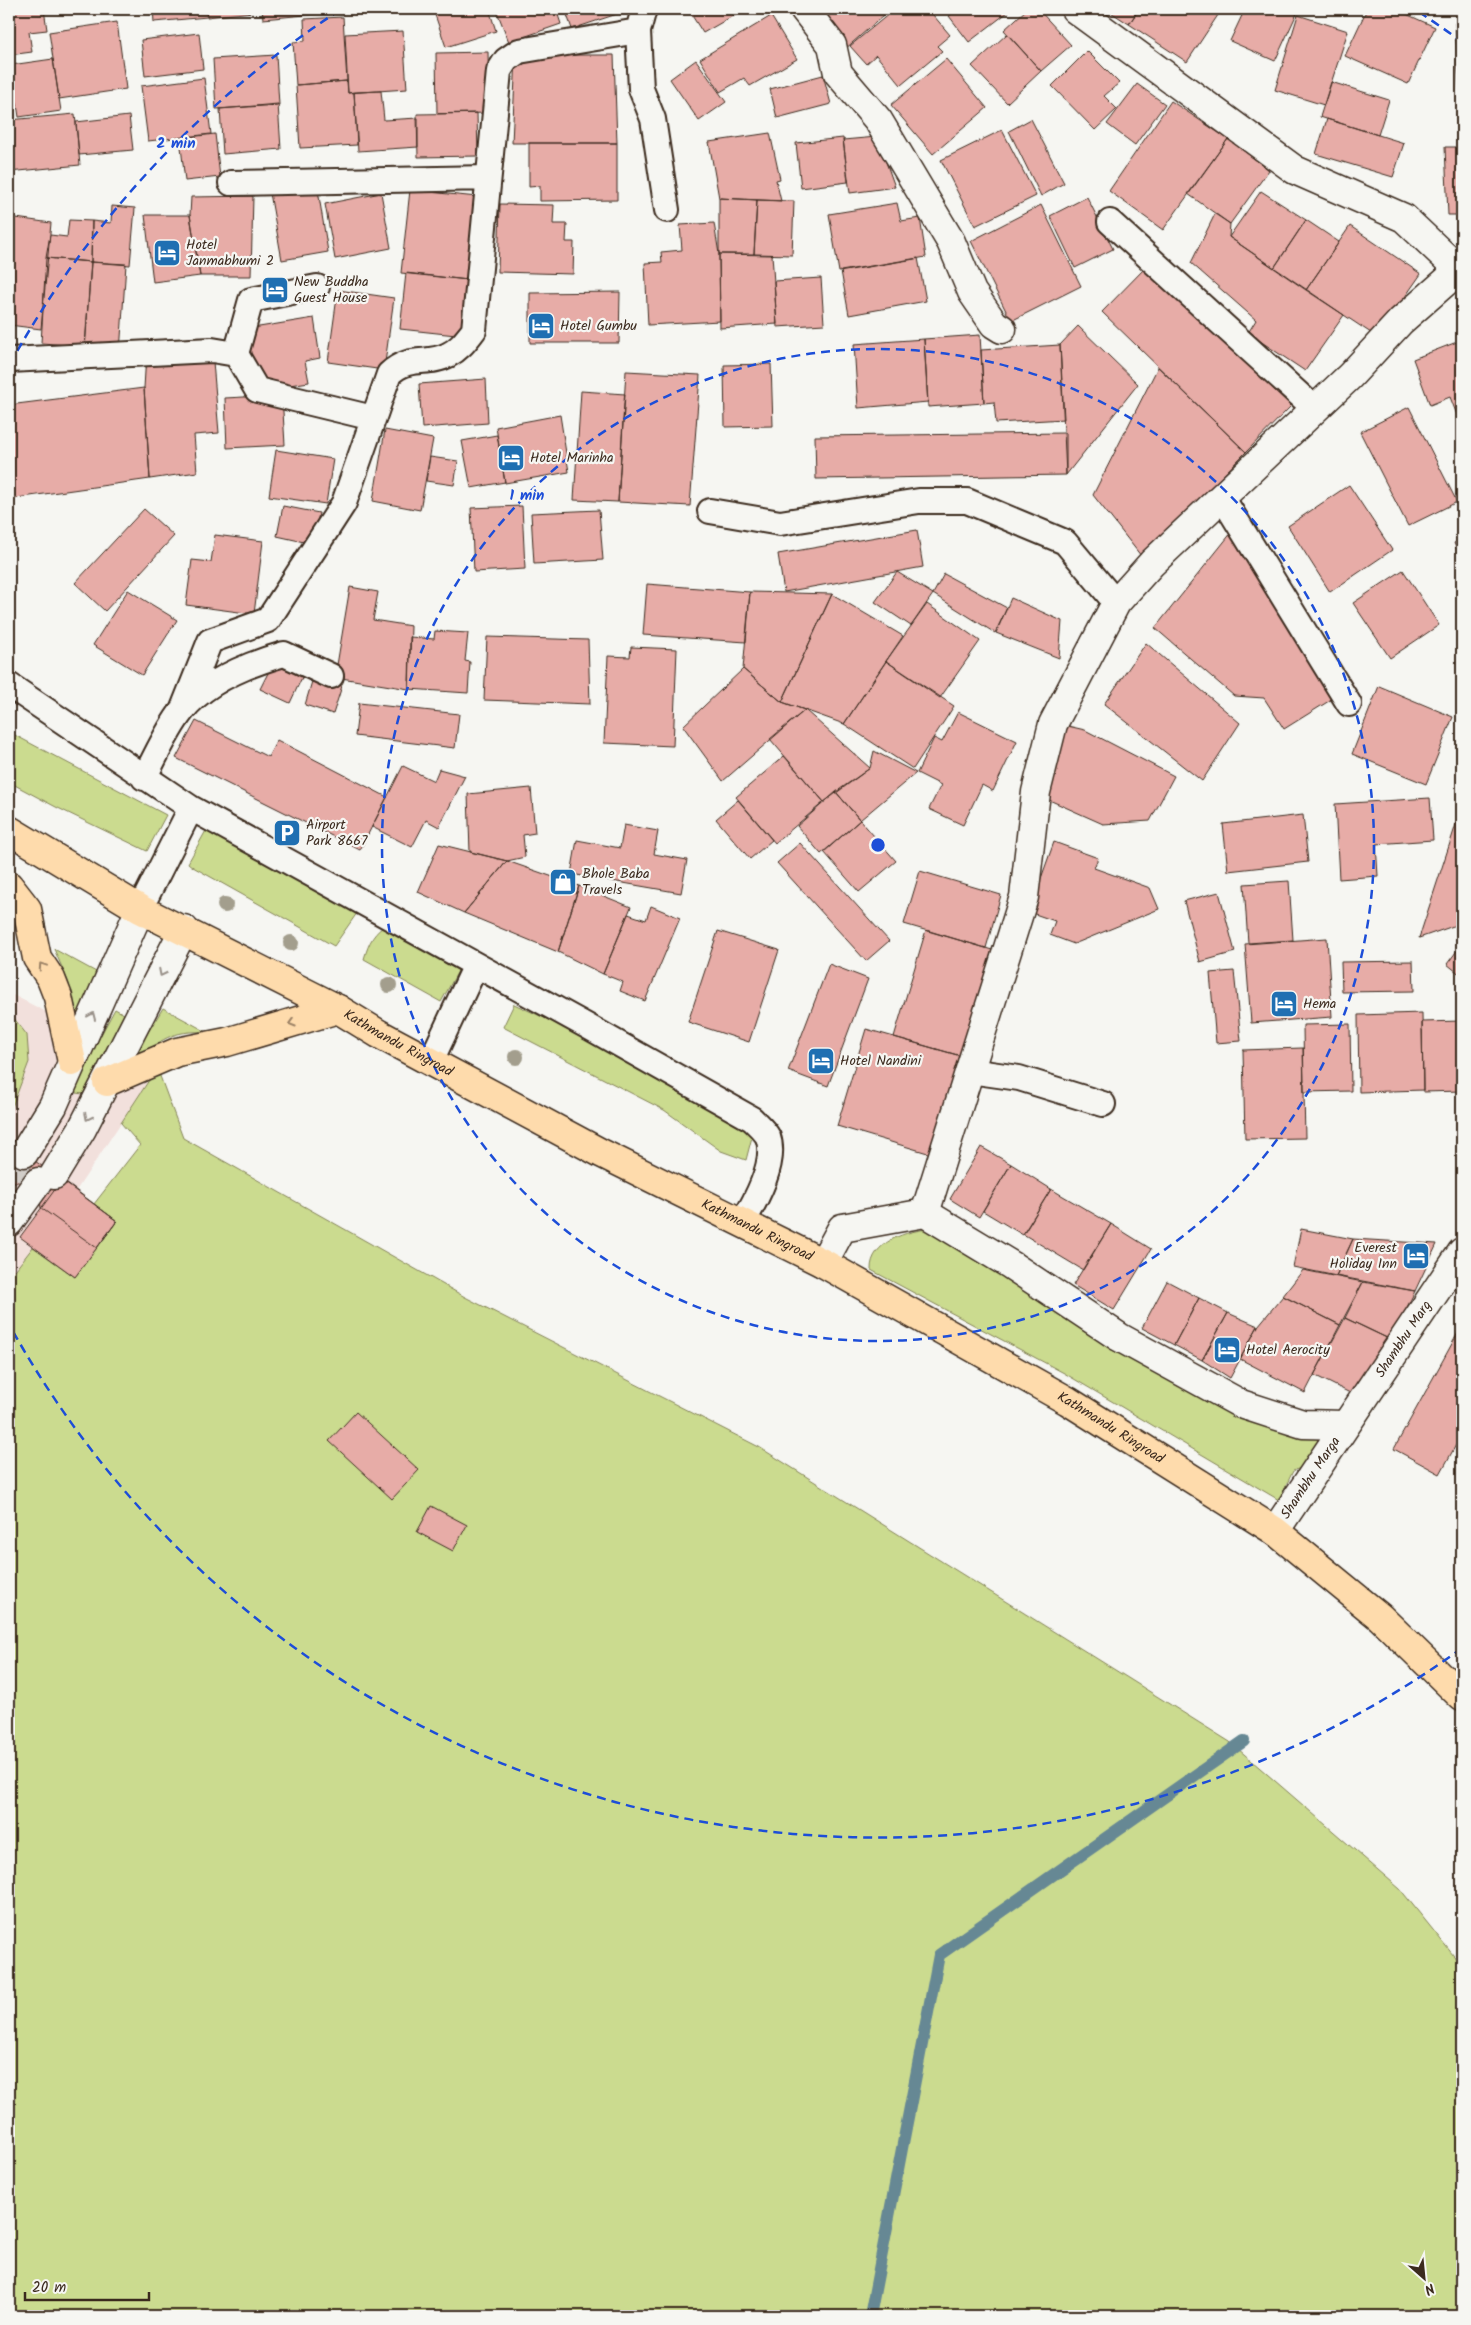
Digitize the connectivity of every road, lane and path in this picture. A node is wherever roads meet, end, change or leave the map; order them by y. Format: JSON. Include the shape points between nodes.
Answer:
{"nodes":[{"id":1,"x":804,"y":9,"type":"edge"},
{"id":2,"x":1075,"y":9,"type":"edge"},
{"id":3,"x":641,"y":20,"type":"edge"},
{"id":4,"x":488,"y":178,"type":"junction"},
{"id":5,"x":230,"y":183,"type":"dead end"},
{"id":6,"x":667,"y":210,"type":"dead end"},
{"id":7,"x":1110,"y":222,"type":"dead end"},
{"id":8,"x":1460,"y":269,"type":"edge"},
{"id":9,"x":317,"y":287,"type":"dead end"},
{"id":10,"x":1002,"y":329,"type":"dead end"},
{"id":11,"x":236,"y":354,"type":"junction"},
{"id":12,"x":9,"y":360,"type":"edge"},
{"id":13,"x":1314,"y":408,"type":"junction"},
{"id":14,"x":373,"y":418,"type":"junction"},
{"id":15,"x":1222,"y":497,"type":"junction"},
{"id":16,"x":710,"y":511,"type":"dead end"},
{"id":17,"x":1116,"y":603,"type":"junction"},
{"id":18,"x":332,"y":676,"type":"dead end"},
{"id":19,"x":9,"y":685,"type":"edge"},
{"id":20,"x":1349,"y":704,"type":"dead end"},
{"id":21,"x":182,"y":711,"type":"junction"},
{"id":22,"x":144,"y":778,"type":"junction"},
{"id":23,"x":191,"y":808,"type":"junction"},
{"id":24,"x":9,"y":830,"type":"edge"},
{"id":25,"x":9,"y":886,"type":"edge"},
{"id":26,"x":140,"y":909,"type":"junction"},
{"id":27,"x":184,"y":929,"type":"junction"},
{"id":28,"x":476,"y":965,"type":"junction"},
{"id":29,"x":338,"y":1009,"type":"junction"},
{"id":30,"x":431,"y":1060,"type":"junction"},
{"id":31,"x":72,"y":1062,"type":"junction"},
{"id":32,"x":970,"y":1071,"type":"junction"},
{"id":33,"x":107,"y":1082,"type":"junction"},
{"id":34,"x":1103,"y":1104,"type":"dead end"},
{"id":35,"x":24,"y":1153,"type":"tunnel mouth"},
{"id":36,"x":925,"y":1214,"type":"junction"},
{"id":37,"x":9,"y":1222,"type":"edge"},
{"id":38,"x":744,"y":1222,"type":"junction"},
{"id":39,"x":1462,"y":1252,"type":"edge"},
{"id":40,"x":824,"y":1263,"type":"junction"},
{"id":41,"x":1345,"y":1425,"type":"junction"},
{"id":42,"x":1274,"y":1531,"type":"junction"},
{"id":43,"x":1462,"y":1697,"type":"edge"}],
"edges":[{"from":1,"to":10,"type":"street","via":[[832,45],[838,73],[878,120],[951,242],[972,292],[994,324]]},
{"from":2,"to":8,"type":"street","via":[[1295,170],[1404,218]]},
{"from":3,"to":4,"type":"lane","via":[[519,51],[506,60],[499,72]]},
{"from":3,"to":6,"type":"lane","via":[[641,89],[653,119]]},
{"from":4,"to":5,"type":"lane"},
{"from":4,"to":14,"type":"lane","via":[[474,330],[458,349],[446,356],[400,364],[389,374]]},
{"from":7,"to":13,"type":"lane"},
{"from":8,"to":13,"type":"street","via":[[1401,321],[1350,376]]},
{"from":9,"to":11,"type":"lane","via":[[251,300]]},
{"from":11,"to":12,"type":"lane","via":[[212,350]]},
{"from":11,"to":14,"type":"lane","via":[[256,390]]},
{"from":13,"to":15,"type":"street"},
{"from":14,"to":21,"type":"lane","via":[[344,503],[268,620],[210,641]]},
{"from":15,"to":17,"type":"street","via":[[1152,563]]},
{"from":15,"to":20,"type":"lane"},
{"from":16,"to":17,"type":"lane","via":[[780,523],[919,501],[966,502],[1065,542]]},
{"from":17,"to":32,"type":"street","via":[[1053,724],[1036,792],[1024,897]]},
{"from":18,"to":21,"type":"lane","via":[[284,654],[232,674],[201,693]]},
{"from":19,"to":22,"type":"lane"},
{"from":21,"to":22,"type":"lane"},
{"from":22,"to":23,"type":"lane"},
{"from":23,"to":26,"type":"lane"},
{"from":23,"to":28,"type":"lane"},
{"from":24,"to":26,"type":"highway","name":"Kathmandu Ringroad"},
{"from":31,"to":25,"type":"highway","one_way":true,"via":[[58,997],[37,958],[27,909]]},
{"from":26,"to":27,"type":"highway","name":"Kathmandu Ringroad"},
{"from":31,"to":26,"type":"street","one_way":true},
{"from":27,"to":29,"type":"highway","name":"Kathmandu Ringroad"},
{"from":27,"to":33,"type":"street","one_way":true},
{"from":28,"to":30,"type":"lane"},
{"from":28,"to":38,"type":"lane","via":[[752,1119],[768,1135],[770,1153],[760,1192]]},
{"from":29,"to":30,"type":"highway","name":"Kathmandu Ringroad"},
{"from":29,"to":33,"type":"highway","one_way":true,"via":[[227,1042],[177,1052]]},
{"from":30,"to":38,"type":"highway","name":"Kathmandu Ringroad","via":[[601,1153]]},
{"from":31,"to":35,"type":"street","via":[[53,1106]]},
{"from":32,"to":34,"type":"lane","via":[[1019,1078]]},
{"from":32,"to":36,"type":"street"},
{"from":33,"to":37,"type":"street","one_way":true,"via":[[82,1129]]},
{"from":36,"to":40,"type":"street","via":[[842,1228]]},
{"from":36,"to":41,"type":"street","via":[[1119,1337],[1241,1404],[1302,1424]]},
{"from":38,"to":40,"type":"highway","name":"Kathmandu Ringroad"},
{"from":39,"to":41,"type":"street","name":"Shambhu Marg"},
{"from":40,"to":42,"type":"highway","name":"Kathmandu Ringroad","via":[[1068,1401]]},
{"from":41,"to":42,"type":"street","name":"Shambhu Marga"},
{"from":42,"to":43,"type":"highway","name":"Kathmandu Ringroad","via":[[1380,1616]]}]}
